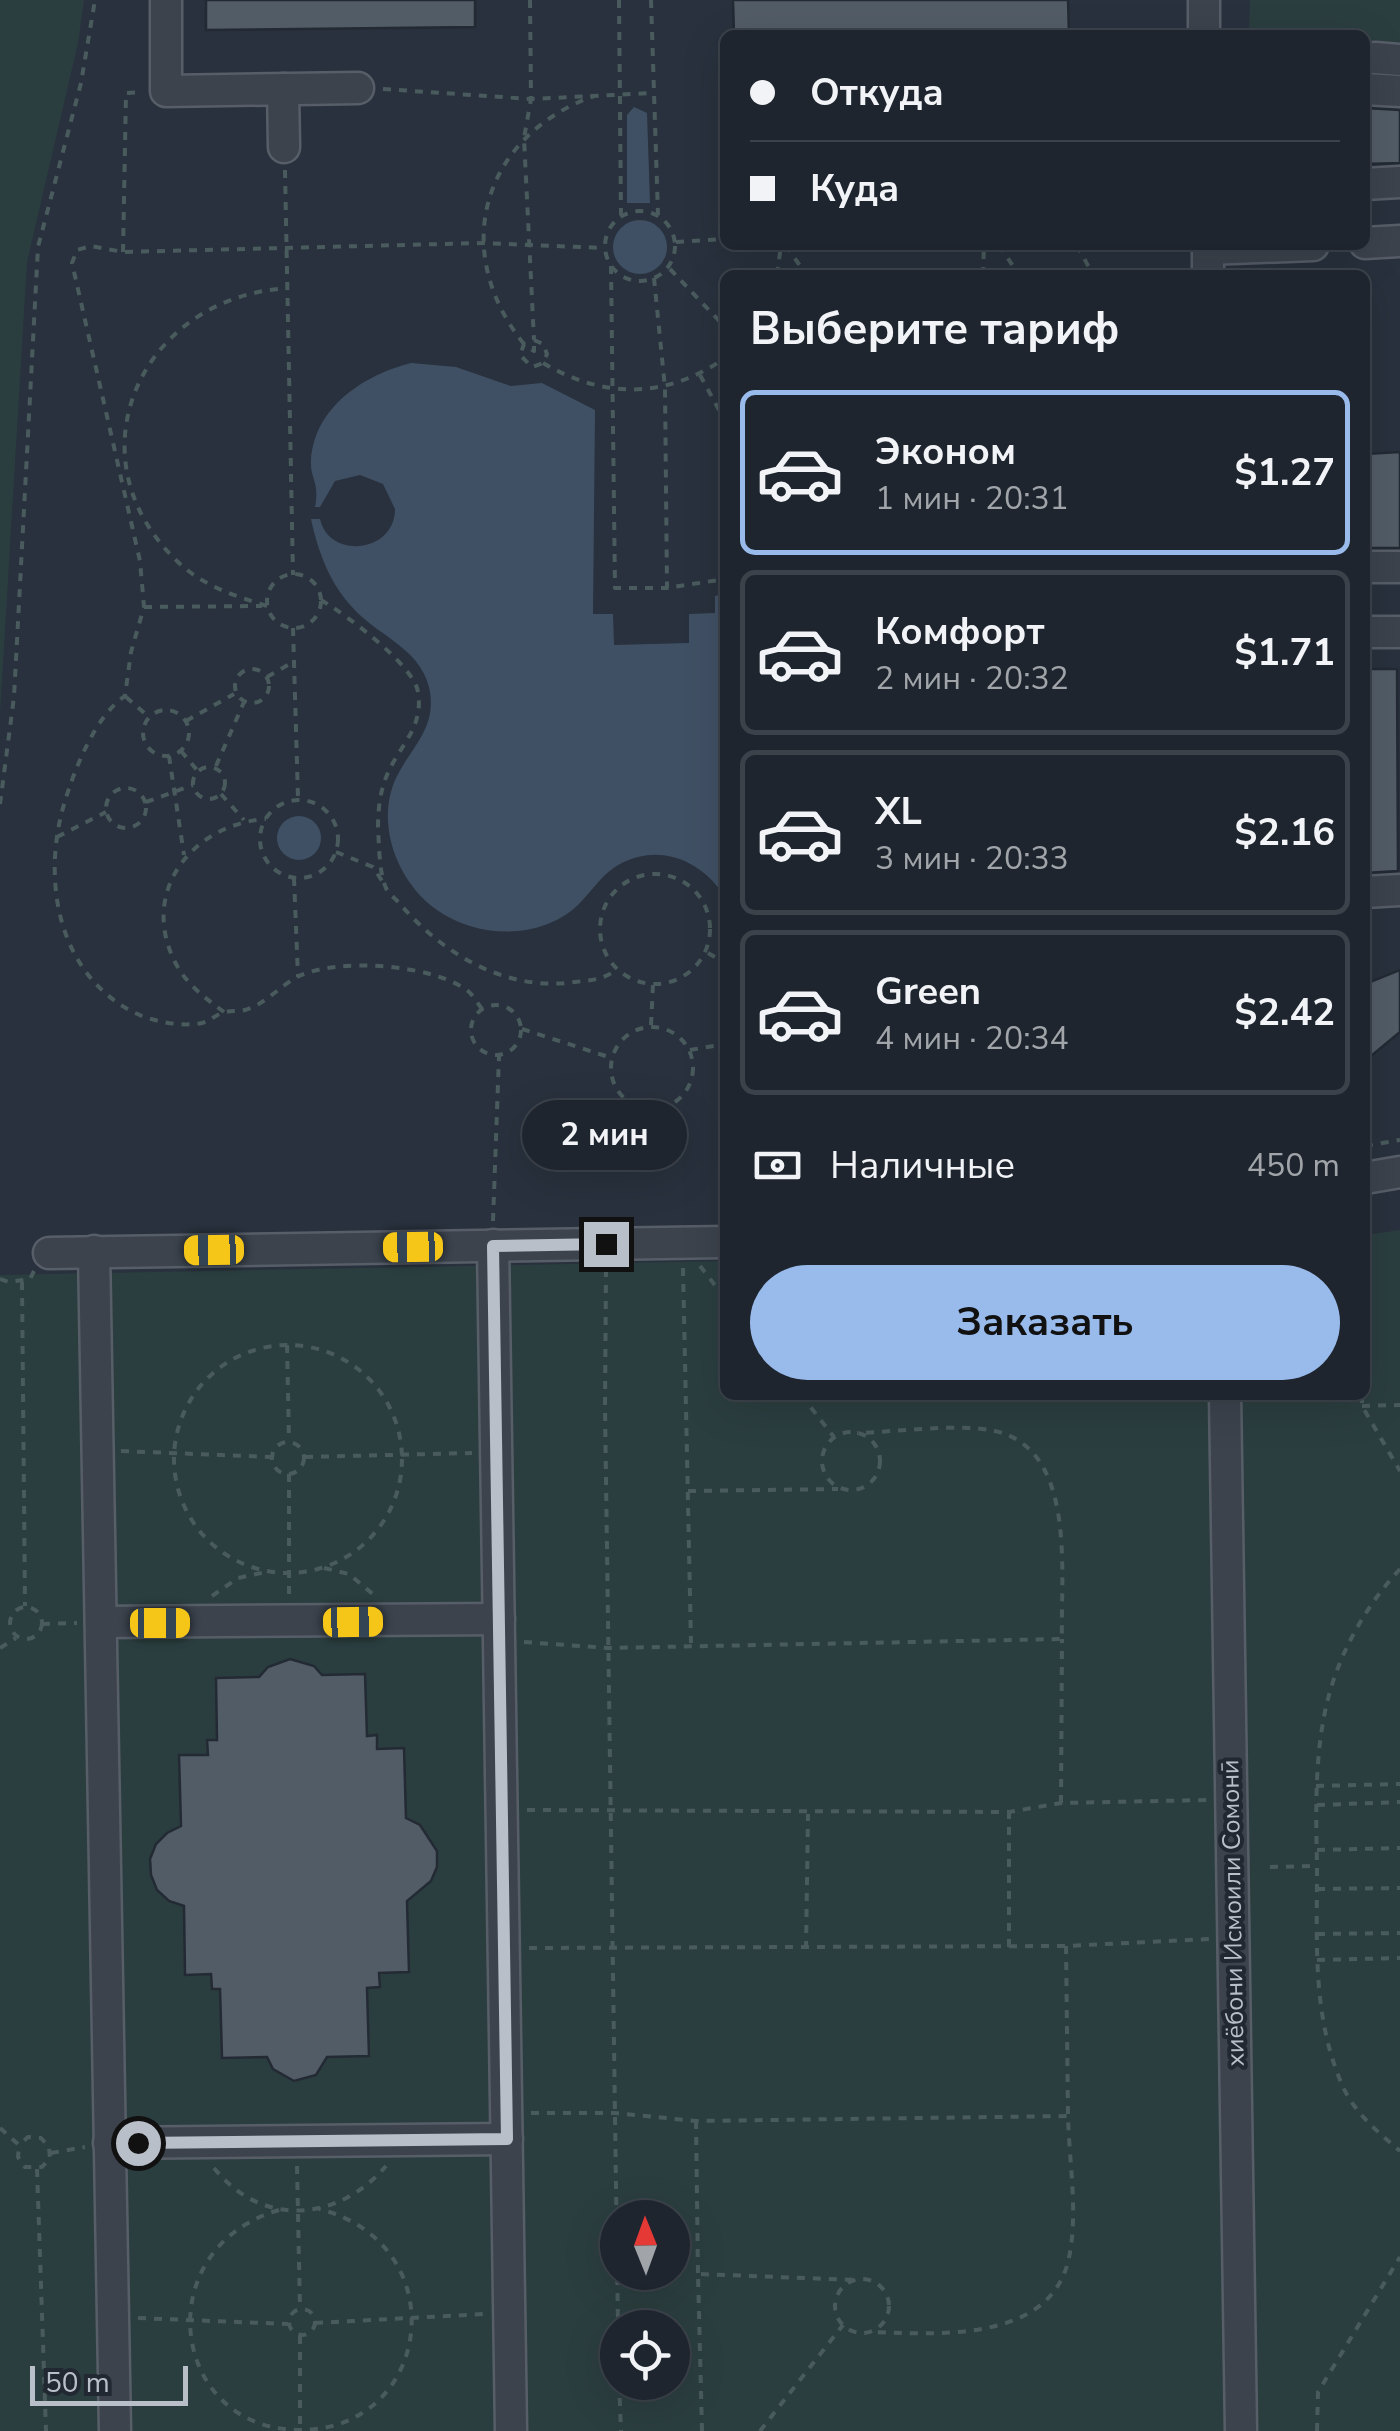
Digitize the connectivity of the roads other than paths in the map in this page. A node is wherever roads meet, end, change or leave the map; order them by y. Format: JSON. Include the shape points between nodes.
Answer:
{"nodes":[{"id":1,"x":166,"y":0,"type":"edge"},
{"id":2,"x":1204,"y":0,"type":"edge"},
{"id":3,"x":1204,"y":30,"type":"edge"},
{"id":4,"x":358,"y":88,"type":"road end"},
{"id":5,"x":283,"y":89,"type":"junction"},
{"id":6,"x":1370,"y":89,"type":"edge"},
{"id":7,"x":1400,"y":91,"type":"edge"},
{"id":8,"x":284,"y":147,"type":"road end"},
{"id":9,"x":1400,"y":182,"type":"edge"},
{"id":10,"x":1370,"y":184,"type":"edge"},
{"id":11,"x":1400,"y":240,"type":"edge"},
{"id":12,"x":1370,"y":242,"type":"edge"},
{"id":13,"x":1265,"y":250,"type":"edge"},
{"id":14,"x":1208,"y":256,"type":"edge"},
{"id":15,"x":1370,"y":567,"type":"edge"},
{"id":16,"x":1400,"y":567,"type":"edge"},
{"id":17,"x":1370,"y":632,"type":"edge"},
{"id":18,"x":1400,"y":632,"type":"edge"},
{"id":19,"x":1400,"y":890,"type":"edge"},
{"id":20,"x":1370,"y":892,"type":"edge"},
{"id":21,"x":1400,"y":1172,"type":"edge"},
{"id":22,"x":1370,"y":1177,"type":"edge"},
{"id":23,"x":720,"y":1242,"type":"edge"},
{"id":24,"x":493,"y":1246,"type":"junction"},
{"id":25,"x":94,"y":1252,"type":"junction"},
{"id":26,"x":49,"y":1253,"type":"road end"},
{"id":27,"x":1225,"y":1400,"type":"edge"},
{"id":28,"x":101,"y":1622,"type":"junction"},
{"id":29,"x":500,"y":1630,"type":"junction"},
{"id":30,"x":507,"y":2126,"type":"junction"},
{"id":31,"x":109,"y":2143,"type":"junction"},
{"id":32,"x":115,"y":2431,"type":"edge"},
{"id":33,"x":510,"y":2431,"type":"edge"},
{"id":34,"x":1242,"y":2431,"type":"edge"}],
"edges":[{"from":1,"to":5,"type":"street","via":[[166,91]]},
{"from":2,"to":3,"type":"street"},
{"from":4,"to":5,"type":"street"},
{"from":5,"to":8,"type":"street"},
{"from":6,"to":7,"type":"street"},
{"from":9,"to":10,"type":"street"},
{"from":11,"to":12,"type":"street"},
{"from":13,"to":14,"type":"street"},
{"from":15,"to":16,"type":"street"},
{"from":17,"to":18,"type":"street"},
{"from":19,"to":20,"type":"street"},
{"from":21,"to":22,"type":"street"},
{"from":23,"to":24,"type":"street"},
{"from":24,"to":25,"type":"street"},
{"from":24,"to":29,"type":"street"},
{"from":25,"to":26,"type":"street"},
{"from":25,"to":28,"type":"street"},
{"from":27,"to":34,"type":"street","name":"хиёбони Исмоили Сомонӣ"},
{"from":28,"to":29,"type":"street","via":[[385,1621]]},
{"from":28,"to":31,"type":"street"},
{"from":29,"to":30,"type":"street"},
{"from":30,"to":31,"type":"street","via":[[400,2140]]},
{"from":30,"to":33,"type":"street"},
{"from":31,"to":32,"type":"street"}]}
